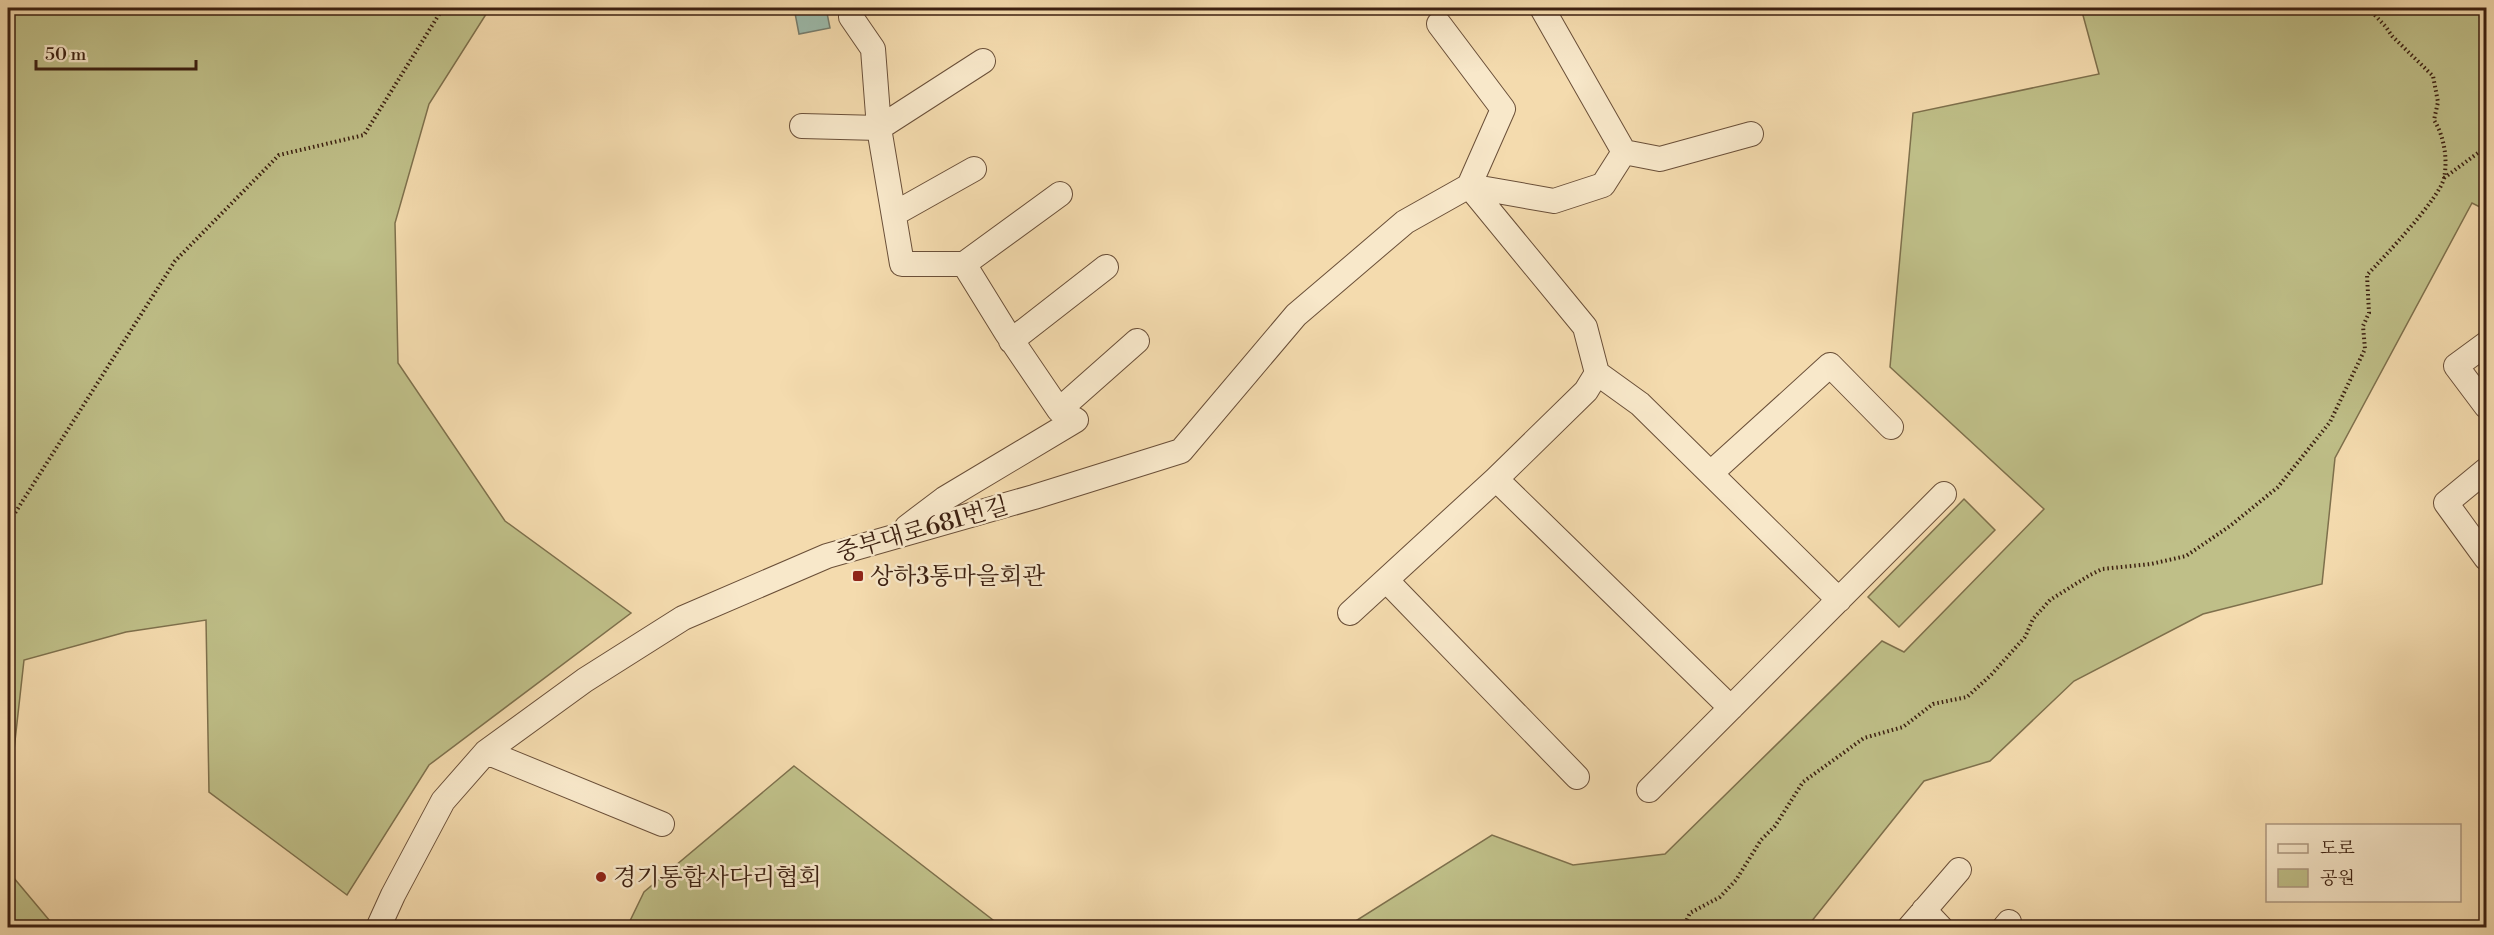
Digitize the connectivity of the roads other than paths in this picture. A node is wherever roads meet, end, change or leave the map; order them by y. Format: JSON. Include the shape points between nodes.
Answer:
{"nodes":[{"id":1,"x":1542,"y":8,"type":"edge"},
{"id":2,"x":852,"y":17,"type":"dead end"},
{"id":3,"x":1439,"y":24,"type":"dead end"},
{"id":4,"x":983,"y":61,"type":"dead end"},
{"id":5,"x":802,"y":126,"type":"dead end"},
{"id":6,"x":879,"y":128,"type":"junction"},
{"id":7,"x":1751,"y":134,"type":"dead end"},
{"id":8,"x":1624,"y":152,"type":"junction"},
{"id":9,"x":974,"y":169,"type":"dead end"},
{"id":10,"x":1469,"y":186,"type":"junction"},
{"id":11,"x":1060,"y":194,"type":"dead end"},
{"id":12,"x":894,"y":214,"type":"junction"},
{"id":13,"x":964,"y":264,"type":"junction"},
{"id":14,"x":1106,"y":267,"type":"dead end"},
{"id":15,"x":1011,"y":341,"type":"junction"},
{"id":16,"x":1137,"y":341,"type":"dead end"},
{"id":17,"x":2487,"y":344,"type":"edge"},
{"id":18,"x":1597,"y":373,"type":"junction"},
{"id":19,"x":2487,"y":406,"type":"edge"},
{"id":20,"x":1059,"y":410,"type":"junction"},
{"id":21,"x":1891,"y":427,"type":"dead end"},
{"id":22,"x":2487,"y":470,"type":"edge"},
{"id":23,"x":1711,"y":473,"type":"junction"},
{"id":24,"x":1496,"y":479,"type":"junction"},
{"id":25,"x":1944,"y":494,"type":"dead end"},
{"id":26,"x":896,"y":536,"type":"junction"},
{"id":27,"x":2487,"y":558,"type":"edge"},
{"id":28,"x":1386,"y":580,"type":"junction"},
{"id":29,"x":1839,"y":600,"type":"junction"},
{"id":30,"x":1350,"y":613,"type":"dead end"},
{"id":31,"x":1731,"y":708,"type":"junction"},
{"id":32,"x":486,"y":752,"type":"junction"},
{"id":33,"x":1577,"y":777,"type":"dead end"},
{"id":34,"x":1649,"y":790,"type":"dead end"},
{"id":35,"x":662,"y":824,"type":"dead end"},
{"id":36,"x":1959,"y":870,"type":"dead end"},
{"id":37,"x":1917,"y":919,"type":"edge"},
{"id":38,"x":378,"y":927,"type":"edge"},
{"id":39,"x":1941,"y":927,"type":"edge"}],
"edges":[{"from":1,"to":8,"type":"street"},
{"from":2,"to":6,"type":"street","via":[[873,49]]},
{"from":3,"to":10,"type":"street","via":[[1503,109]]},
{"from":4,"to":6,"type":"street"},
{"from":5,"to":6,"type":"street"},
{"from":6,"to":12,"type":"street"},
{"from":7,"to":8,"type":"street","via":[[1660,159]]},
{"from":8,"to":10,"type":"street","via":[[1603,185],[1554,201]]},
{"from":9,"to":12,"type":"street"},
{"from":10,"to":18,"type":"street","via":[[1585,327]]},
{"from":10,"to":26,"type":"street","name":"중부대로681번길","via":[[1405,222],[1296,315],[1181,451]]},
{"from":11,"to":13,"type":"street"},
{"from":12,"to":13,"type":"street","via":[[902,264]]},
{"from":13,"to":15,"type":"street"},
{"from":14,"to":15,"type":"street"},
{"from":15,"to":20,"type":"street"},
{"from":16,"to":20,"type":"street"},
{"from":17,"to":19,"type":"street","via":[[2456,366]]},
{"from":18,"to":23,"type":"street","via":[[1640,404]]},
{"from":18,"to":24,"type":"street","via":[[1586,391]]},
{"from":20,"to":26,"type":"street","via":[[1076,420],[944,499]]},
{"from":21,"to":23,"type":"street","via":[[1830,365]]},
{"from":22,"to":27,"type":"street","via":[[2446,503]]},
{"from":23,"to":29,"type":"street"},
{"from":24,"to":28,"type":"street"},
{"from":24,"to":31,"type":"street"},
{"from":25,"to":29,"type":"street"},
{"from":26,"to":32,"type":"street","name":"중부대로681번길","via":[[827,556],[683,618],[585,680]]},
{"from":28,"to":30,"type":"street"},
{"from":28,"to":33,"type":"street"},
{"from":29,"to":31,"type":"street"},
{"from":31,"to":34,"type":"street"},
{"from":32,"to":35,"type":"street"},
{"from":32,"to":38,"type":"street","name":"중부대로681번길","via":[[444,801]]},
{"from":36,"to":37,"type":"street"},
{"from":37,"to":39,"type":"street"}]}
